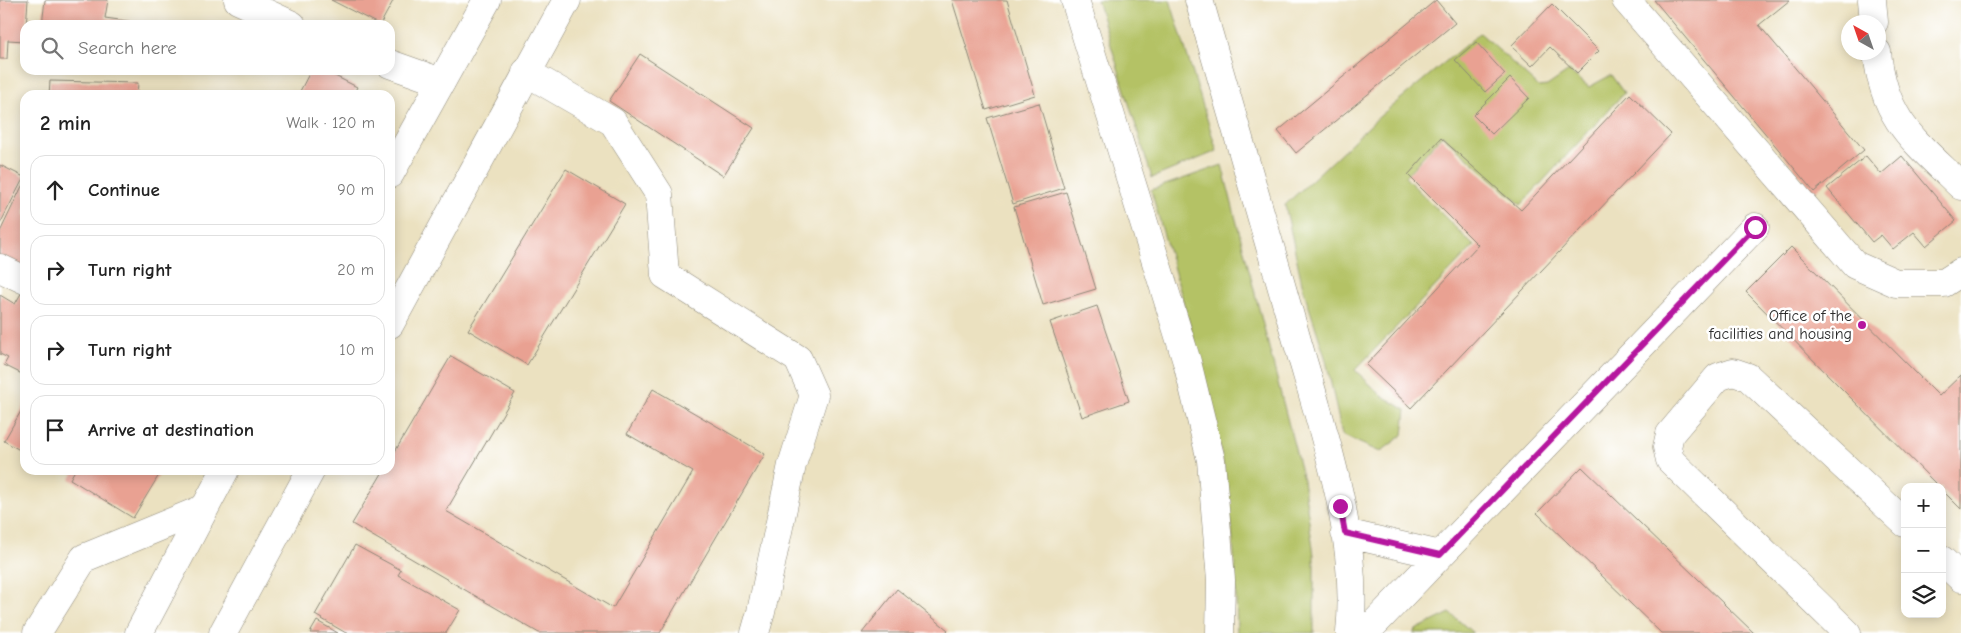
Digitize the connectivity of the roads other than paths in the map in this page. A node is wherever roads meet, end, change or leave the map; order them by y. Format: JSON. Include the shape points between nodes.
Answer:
{"nodes":[{"id":1,"x":238,"y":0,"type":"edge"},
{"id":2,"x":487,"y":0,"type":"edge"},
{"id":3,"x":567,"y":0,"type":"edge"},
{"id":4,"x":1076,"y":0,"type":"edge"},
{"id":5,"x":1199,"y":0,"type":"edge"},
{"id":6,"x":1626,"y":0,"type":"edge"},
{"id":7,"x":1872,"y":0,"type":"edge"},
{"id":8,"x":1873,"y":15,"type":"edge"},
{"id":9,"x":281,"y":20,"type":"edge"},
{"id":10,"x":1878,"y":60,"type":"edge"},
{"id":11,"x":395,"y":66,"type":"edge"},
{"id":12,"x":526,"y":72,"type":"junction"},
{"id":13,"x":441,"y":82,"type":"junction"},
{"id":14,"x":395,"y":165,"type":"edge"},
{"id":15,"x":1961,"y":186,"type":"edge"},
{"id":16,"x":1755,"y":227,"type":"dead end"},
{"id":17,"x":0,"y":268,"type":"edge"},
{"id":18,"x":1961,"y":272,"type":"edge"},
{"id":19,"x":20,"y":278,"type":"edge"},
{"id":20,"x":395,"y":315,"type":"edge"},
{"id":21,"x":222,"y":475,"type":"edge"},
{"id":22,"x":308,"y":475,"type":"edge"},
{"id":23,"x":203,"y":509,"type":"junction"},
{"id":24,"x":1901,"y":520,"type":"edge"},
{"id":25,"x":1345,"y":533,"type":"junction"},
{"id":26,"x":1440,"y":555,"type":"junction"},
{"id":27,"x":1946,"y":564,"type":"edge"},
{"id":28,"x":1961,"y":578,"type":"edge"},
{"id":29,"x":37,"y":633,"type":"edge"},
{"id":30,"x":139,"y":633,"type":"edge"},
{"id":31,"x":223,"y":633,"type":"edge"},
{"id":32,"x":754,"y":633,"type":"edge"},
{"id":33,"x":1220,"y":633,"type":"edge"},
{"id":34,"x":1352,"y":633,"type":"edge"},
{"id":35,"x":1847,"y":633,"type":"edge"}],
"edges":[{"from":1,"to":9,"type":"main road"},
{"from":2,"to":13,"type":"main road"},
{"from":3,"to":12,"type":"main road"},
{"from":4,"to":33,"type":"main road","via":[[1187,362],[1211,460],[1221,580]]},
{"from":5,"to":25,"type":"main road","via":[[1332,464]]},
{"from":6,"to":18,"type":"main road","via":[[1855,266],[1896,283],[1944,283]]},
{"from":7,"to":8,"type":"main road"},
{"from":10,"to":15,"type":"main road","via":[[1887,100],[1902,127]]},
{"from":11,"to":13,"type":"main road"},
{"from":12,"to":20,"type":"main road"},
{"from":12,"to":32,"type":"main road","via":[[613,122],[659,194],[665,275],[798,359],[814,394],[792,466]]},
{"from":13,"to":14,"type":"main road"},
{"from":16,"to":26,"type":"main road"},
{"from":17,"to":19,"type":"main road"},
{"from":21,"to":23,"type":"main road"},
{"from":22,"to":31,"type":"main road"},
{"from":23,"to":29,"type":"main road","via":[[84,558]]},
{"from":23,"to":30,"type":"main road"},
{"from":24,"to":35,"type":"main road","via":[[1748,377],[1733,372],[1718,377],[1670,434],[1667,447],[1670,460]]},
{"from":25,"to":26,"type":"main road"},
{"from":25,"to":34,"type":"main road"},
{"from":26,"to":34,"type":"main road","via":[[1375,623]]},
{"from":27,"to":28,"type":"main road"}]}
